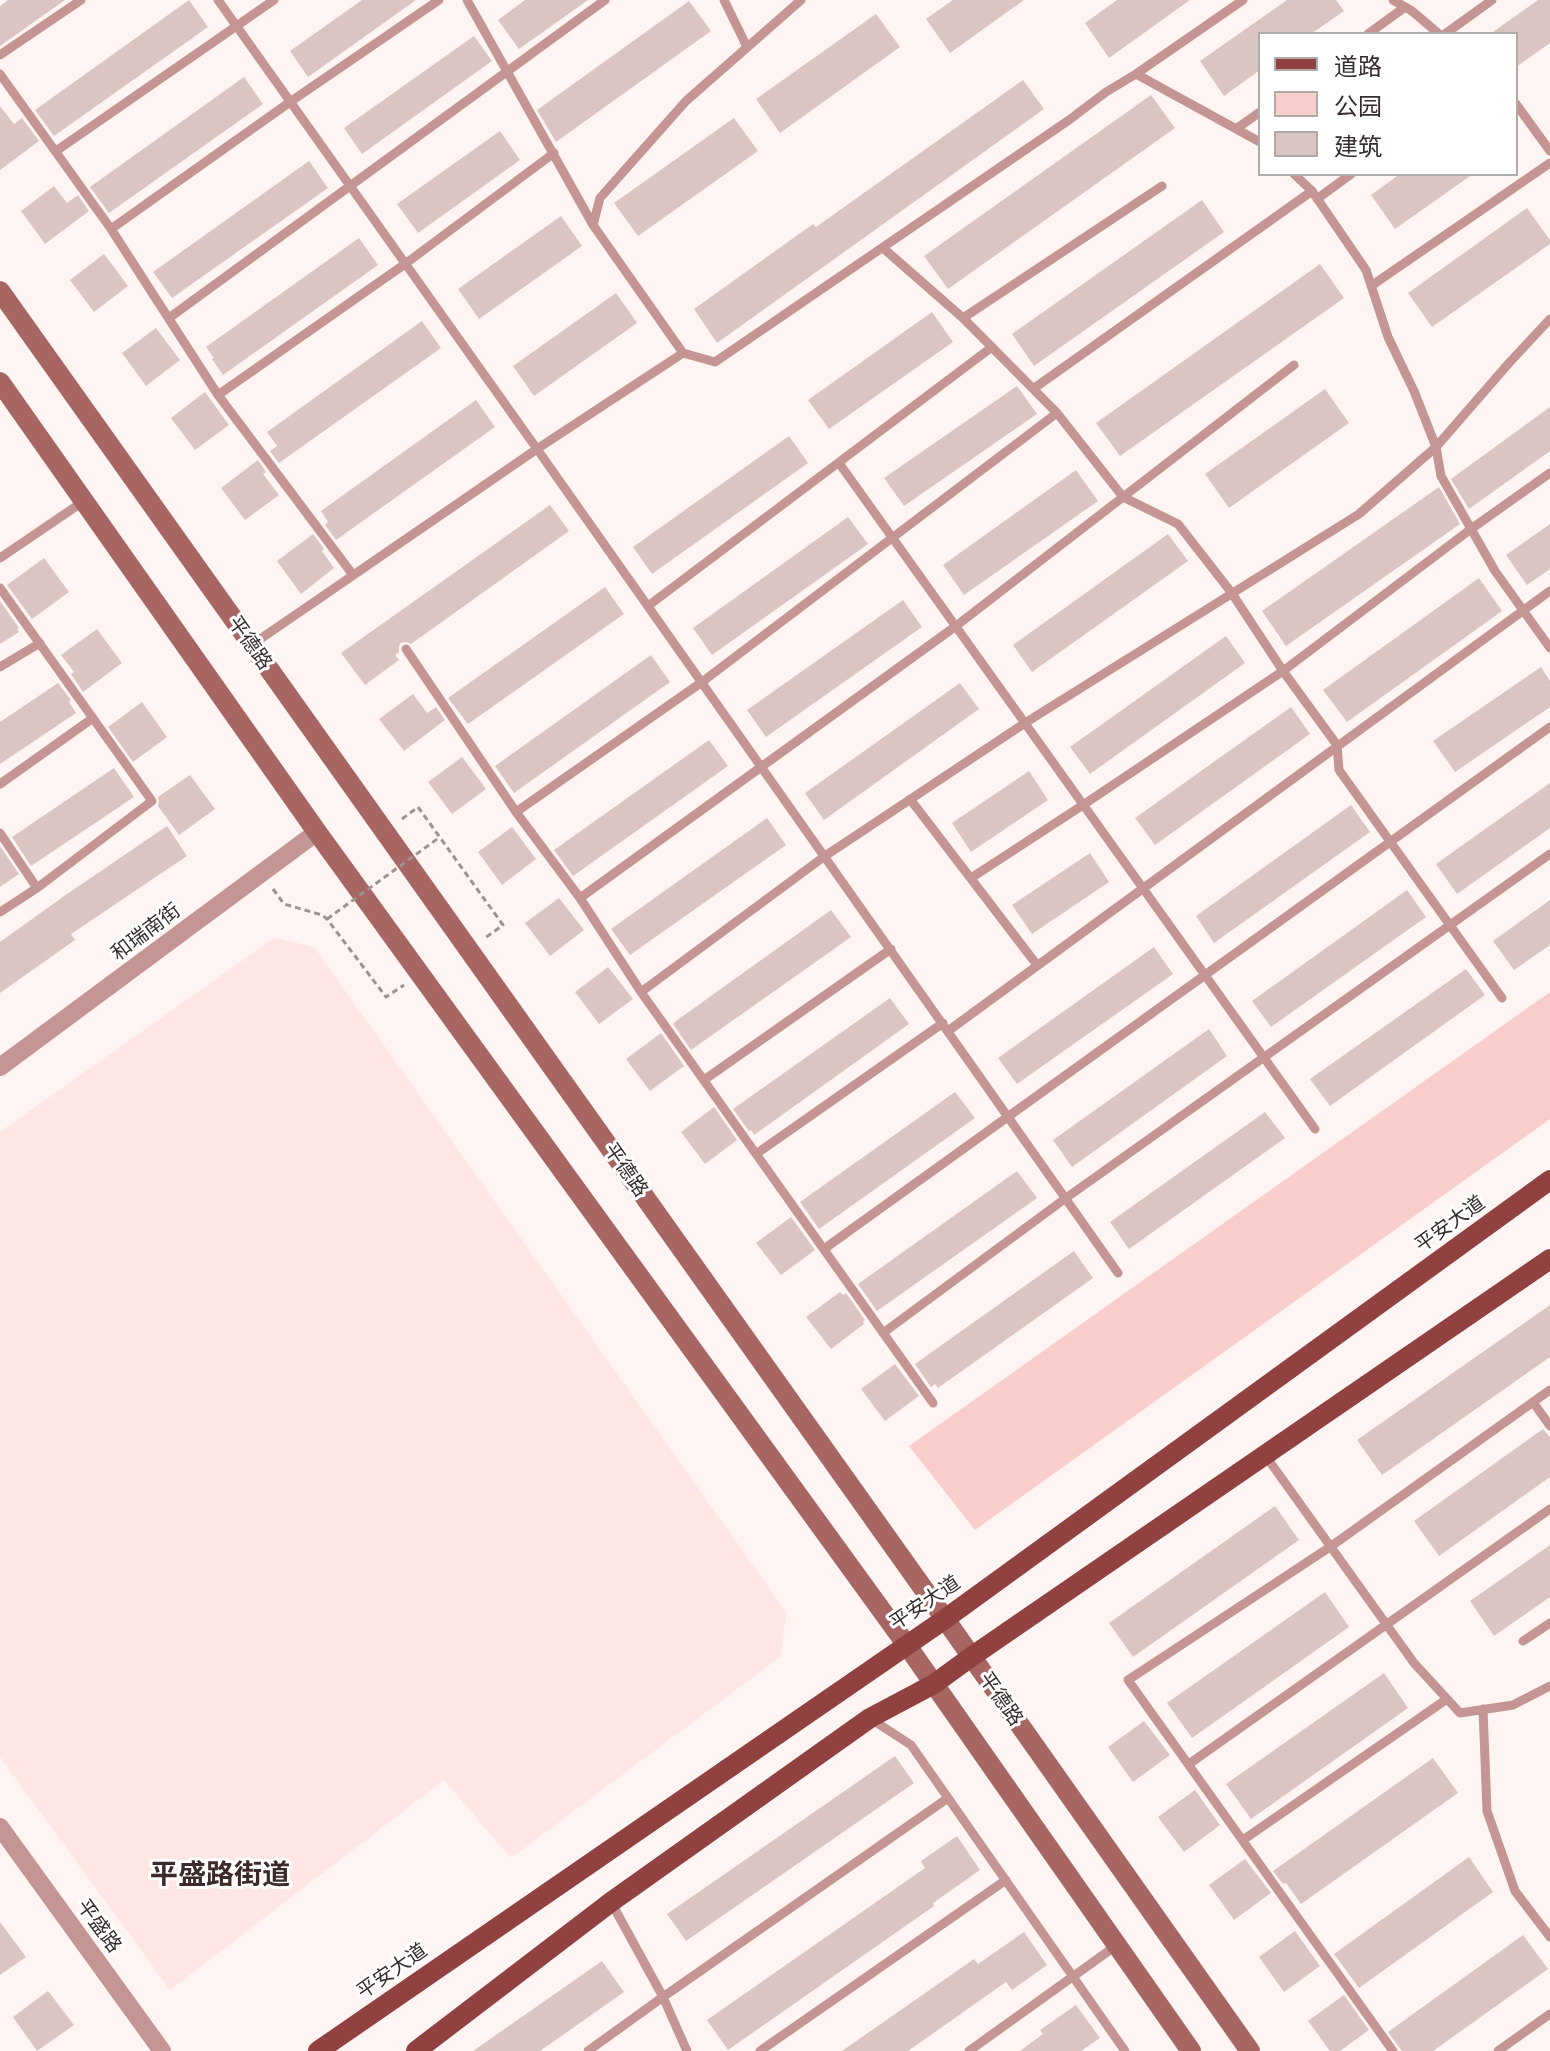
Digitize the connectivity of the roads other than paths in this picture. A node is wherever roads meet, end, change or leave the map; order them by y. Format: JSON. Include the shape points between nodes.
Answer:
{"nodes":[{"id":1,"x":81,"y":0,"type":"edge"},
{"id":2,"x":218,"y":0,"type":"edge"},
{"id":3,"x":274,"y":0,"type":"edge"},
{"id":4,"x":439,"y":0,"type":"edge"},
{"id":5,"x":467,"y":0,"type":"edge"},
{"id":6,"x":605,"y":0,"type":"edge"},
{"id":7,"x":724,"y":0,"type":"edge"},
{"id":8,"x":801,"y":0,"type":"edge"},
{"id":9,"x":1243,"y":0,"type":"edge"},
{"id":10,"x":1393,"y":0,"type":"edge"},
{"id":11,"x":1492,"y":0,"type":"edge"},
{"id":12,"x":1405,"y":7,"type":"junction"},
{"id":13,"x":237,"y":27,"type":"junction"},
{"id":14,"x":1371,"y":32,"type":"edge"},
{"id":15,"x":1439,"y":32,"type":"edge"},
{"id":16,"x":1445,"y":32,"type":"edge"},
{"id":17,"x":747,"y":47,"type":"junction"},
{"id":18,"x":0,"y":55,"type":"edge"},
{"id":19,"x":508,"y":72,"type":"junction"},
{"id":20,"x":0,"y":74,"type":"edge"},
{"id":21,"x":1136,"y":74,"type":"junction"},
{"id":22,"x":290,"y":102,"type":"junction"},
{"id":23,"x":1518,"y":107,"type":"edge"},
{"id":24,"x":1258,"y":113,"type":"edge"},
{"id":25,"x":1236,"y":129,"type":"junction"},
{"id":26,"x":1258,"y":141,"type":"edge"},
{"id":27,"x":56,"y":151,"type":"junction"},
{"id":28,"x":1550,"y":151,"type":"edge"},
{"id":29,"x":554,"y":153,"type":"junction"},
{"id":30,"x":1550,"y":163,"type":"edge"},
{"id":31,"x":1296,"y":176,"type":"edge"},
{"id":32,"x":1347,"y":176,"type":"edge"},
{"id":33,"x":350,"y":185,"type":"junction"},
{"id":34,"x":1162,"y":186,"type":"dead end"},
{"id":35,"x":1314,"y":195,"type":"junction"},
{"id":36,"x":593,"y":225,"type":"junction"},
{"id":37,"x":111,"y":229,"type":"junction"},
{"id":38,"x":883,"y":248,"type":"junction"},
{"id":39,"x":405,"y":264,"type":"junction"},
{"id":40,"x":1371,"y":286,"type":"junction"},
{"id":41,"x":0,"y":291,"type":"edge"},
{"id":42,"x":169,"y":318,"type":"junction"},
{"id":43,"x":963,"y":318,"type":"junction"},
{"id":44,"x":1550,"y":319,"type":"edge"},
{"id":45,"x":992,"y":347,"type":"junction"},
{"id":46,"x":683,"y":353,"type":"junction"},
{"id":47,"x":1294,"y":365,"type":"dead end"},
{"id":48,"x":0,"y":382,"type":"edge"},
{"id":49,"x":1033,"y":389,"type":"junction"},
{"id":50,"x":218,"y":395,"type":"junction"},
{"id":51,"x":1057,"y":413,"type":"junction"},
{"id":52,"x":1436,"y":447,"type":"junction"},
{"id":53,"x":537,"y":449,"type":"junction"},
{"id":54,"x":839,"y":463,"type":"junction"},
{"id":55,"x":1550,"y":473,"type":"edge"},
{"id":56,"x":1123,"y":497,"type":"junction"},
{"id":57,"x":84,"y":501,"type":"junction"},
{"id":58,"x":1471,"y":529,"type":"junction"},
{"id":59,"x":893,"y":538,"type":"junction"},
{"id":60,"x":0,"y":558,"type":"edge"},
{"id":61,"x":353,"y":575,"type":"junction"},
{"id":62,"x":0,"y":588,"type":"edge"},
{"id":63,"x":1550,"y":591,"type":"edge"},
{"id":64,"x":1231,"y":592,"type":"junction"},
{"id":65,"x":648,"y":606,"type":"junction"},
{"id":66,"x":1523,"y":610,"type":"junction"},
{"id":67,"x":956,"y":626,"type":"junction"},
{"id":68,"x":40,"y":643,"type":"junction"},
{"id":69,"x":252,"y":645,"type":"junction"},
{"id":70,"x":1550,"y":648,"type":"edge"},
{"id":71,"x":406,"y":649,"type":"dead end"},
{"id":72,"x":0,"y":667,"type":"edge"},
{"id":73,"x":1283,"y":671,"type":"junction"},
{"id":74,"x":702,"y":682,"type":"junction"},
{"id":75,"x":93,"y":718,"type":"junction"},
{"id":76,"x":1025,"y":723,"type":"junction"},
{"id":77,"x":1550,"y":727,"type":"edge"},
{"id":78,"x":1337,"y":745,"type":"junction"},
{"id":79,"x":762,"y":767,"type":"junction"},
{"id":80,"x":0,"y":784,"type":"edge"},
{"id":81,"x":910,"y":799,"type":"junction"},
{"id":82,"x":1083,"y":805,"type":"junction"},
{"id":83,"x":516,"y":812,"type":"junction"},
{"id":84,"x":317,"y":832,"type":"junction"},
{"id":85,"x":0,"y":833,"type":"edge"},
{"id":86,"x":1391,"y":842,"type":"junction"},
{"id":87,"x":1550,"y":854,"type":"edge"},
{"id":88,"x":825,"y":856,"type":"junction"},
{"id":89,"x":971,"y":878,"type":"junction"},
{"id":90,"x":37,"y":888,"type":"junction"},
{"id":91,"x":1142,"y":888,"type":"junction"},
{"id":92,"x":580,"y":898,"type":"junction"},
{"id":93,"x":0,"y":912,"type":"edge"},
{"id":94,"x":1450,"y":926,"type":"junction"},
{"id":95,"x":891,"y":949,"type":"junction"},
{"id":96,"x":1037,"y":965,"type":"junction"},
{"id":97,"x":1205,"y":975,"type":"junction"},
{"id":98,"x":641,"y":992,"type":"junction"},
{"id":99,"x":1502,"y":998,"type":"dead end"},
{"id":100,"x":945,"y":1027,"type":"junction"},
{"id":101,"x":1264,"y":1057,"type":"junction"},
{"id":102,"x":0,"y":1067,"type":"edge"},
{"id":103,"x":704,"y":1080,"type":"junction"},
{"id":104,"x":1008,"y":1116,"type":"junction"},
{"id":105,"x":1315,"y":1129,"type":"dead end"},
{"id":106,"x":756,"y":1154,"type":"junction"},
{"id":107,"x":1550,"y":1180,"type":"edge"},
{"id":108,"x":1066,"y":1198,"type":"junction"},
{"id":109,"x":824,"y":1249,"type":"junction"},
{"id":110,"x":1550,"y":1259,"type":"edge"},
{"id":111,"x":1118,"y":1273,"type":"dead end"},
{"id":112,"x":883,"y":1333,"type":"junction"},
{"id":113,"x":1550,"y":1390,"type":"edge"},
{"id":114,"x":1533,"y":1402,"type":"junction"},
{"id":115,"x":933,"y":1403,"type":"dead end"},
{"id":116,"x":1550,"y":1426,"type":"edge"},
{"id":117,"x":1265,"y":1455,"type":"junction"},
{"id":118,"x":1550,"y":1509,"type":"edge"},
{"id":119,"x":1330,"y":1547,"type":"junction"},
{"id":120,"x":945,"y":1619,"type":"junction"},
{"id":121,"x":1550,"y":1623,"type":"edge"},
{"id":122,"x":1387,"y":1626,"type":"junction"},
{"id":123,"x":1523,"y":1641,"type":"dead end"},
{"id":124,"x":906,"y":1644,"type":"junction"},
{"id":125,"x":971,"y":1657,"type":"junction"},
{"id":126,"x":934,"y":1684,"type":"junction"},
{"id":127,"x":1550,"y":1686,"type":"edge"},
{"id":128,"x":1447,"y":1699,"type":"junction"},
{"id":129,"x":1483,"y":1709,"type":"junction"},
{"id":130,"x":870,"y":1718,"type":"junction"},
{"id":131,"x":1189,"y":1764,"type":"junction"},
{"id":132,"x":948,"y":1798,"type":"junction"},
{"id":133,"x":0,"y":1827,"type":"edge"},
{"id":134,"x":1243,"y":1840,"type":"junction"},
{"id":135,"x":1006,"y":1880,"type":"junction"},
{"id":136,"x":611,"y":1902,"type":"junction"},
{"id":137,"x":1550,"y":1937,"type":"edge"},
{"id":138,"x":1117,"y":1945,"type":"junction"},
{"id":139,"x":1073,"y":1977,"type":"junction"},
{"id":140,"x":663,"y":1997,"type":"junction"},
{"id":141,"x":1550,"y":2014,"type":"edge"},
{"id":142,"x":162,"y":2051,"type":"edge"},
{"id":143,"x":318,"y":2051,"type":"edge"},
{"id":144,"x":416,"y":2051,"type":"edge"},
{"id":145,"x":588,"y":2051,"type":"edge"},
{"id":146,"x":687,"y":2051,"type":"edge"},
{"id":147,"x":760,"y":2051,"type":"edge"},
{"id":148,"x":969,"y":2051,"type":"edge"},
{"id":149,"x":1125,"y":2051,"type":"edge"},
{"id":150,"x":1191,"y":2051,"type":"edge"},
{"id":151,"x":1250,"y":2051,"type":"edge"},
{"id":152,"x":1393,"y":2051,"type":"edge"},
{"id":153,"x":1498,"y":2051,"type":"edge"}],
"edges":[{"from":1,"to":18,"type":"lane"},
{"from":2,"to":13,"type":"lane"},
{"from":3,"to":13,"type":"lane"},
{"from":4,"to":22,"type":"lane"},
{"from":5,"to":19,"type":"lane"},
{"from":6,"to":19,"type":"lane"},
{"from":7,"to":17,"type":"lane"},
{"from":8,"to":17,"type":"lane"},
{"from":9,"to":21,"type":"lane"},
{"from":10,"to":12,"type":"lane"},
{"from":11,"to":16,"type":"lane"},
{"from":12,"to":14,"type":"lane"},
{"from":12,"to":15,"type":"lane"},
{"from":13,"to":22,"type":"lane"},
{"from":13,"to":27,"type":"lane"},
{"from":17,"to":36,"type":"lane","via":[[686,101],[600,198]]},
{"from":19,"to":29,"type":"lane"},
{"from":19,"to":33,"type":"lane"},
{"from":20,"to":27,"type":"lane"},
{"from":21,"to":25,"type":"lane"},
{"from":21,"to":38,"type":"lane"},
{"from":22,"to":33,"type":"lane"},
{"from":22,"to":37,"type":"lane"},
{"from":23,"to":28,"type":"lane"},
{"from":24,"to":25,"type":"lane"},
{"from":25,"to":26,"type":"lane"},
{"from":27,"to":37,"type":"lane"},
{"from":29,"to":36,"type":"lane"},
{"from":29,"to":39,"type":"lane"},
{"from":30,"to":40,"type":"lane"},
{"from":31,"to":35,"type":"lane"},
{"from":32,"to":35,"type":"lane"},
{"from":33,"to":39,"type":"lane"},
{"from":33,"to":42,"type":"lane"},
{"from":34,"to":43,"type":"lane"},
{"from":35,"to":40,"type":"lane","via":[[1366,270]]},
{"from":35,"to":49,"type":"lane"},
{"from":36,"to":46,"type":"lane"},
{"from":37,"to":42,"type":"lane"},
{"from":38,"to":43,"type":"lane"},
{"from":38,"to":46,"type":"lane","via":[[715,362]]},
{"from":39,"to":50,"type":"lane"},
{"from":39,"to":53,"type":"lane"},
{"from":40,"to":52,"type":"lane"},
{"from":41,"to":69,"type":"main road","name":"平德路"},
{"from":42,"to":50,"type":"lane"},
{"from":43,"to":45,"type":"lane"},
{"from":44,"to":52,"type":"lane"},
{"from":45,"to":49,"type":"lane"},
{"from":45,"to":54,"type":"lane"},
{"from":46,"to":53,"type":"lane"},
{"from":47,"to":56,"type":"lane"},
{"from":48,"to":57,"type":"main road"},
{"from":49,"to":51,"type":"lane"},
{"from":50,"to":61,"type":"lane"},
{"from":51,"to":56,"type":"lane"},
{"from":51,"to":59,"type":"lane"},
{"from":52,"to":58,"type":"lane","via":[[1441,476]]},
{"from":52,"to":64,"type":"lane","via":[[1359,514]]},
{"from":53,"to":61,"type":"lane"},
{"from":53,"to":65,"type":"lane"},
{"from":54,"to":59,"type":"lane"},
{"from":54,"to":65,"type":"lane"},
{"from":55,"to":58,"type":"lane"},
{"from":56,"to":64,"type":"lane","via":[[1178,524]]},
{"from":56,"to":67,"type":"lane"},
{"from":57,"to":60,"type":"lane"},
{"from":57,"to":84,"type":"main road"},
{"from":58,"to":66,"type":"lane"},
{"from":58,"to":73,"type":"lane"},
{"from":59,"to":67,"type":"lane"},
{"from":59,"to":74,"type":"lane"},
{"from":61,"to":69,"type":"lane"},
{"from":62,"to":68,"type":"lane"},
{"from":63,"to":66,"type":"lane"},
{"from":64,"to":73,"type":"lane"},
{"from":64,"to":76,"type":"lane"},
{"from":65,"to":74,"type":"lane"},
{"from":66,"to":70,"type":"lane"},
{"from":66,"to":78,"type":"lane"},
{"from":67,"to":76,"type":"lane"},
{"from":67,"to":79,"type":"lane"},
{"from":68,"to":72,"type":"lane"},
{"from":68,"to":75,"type":"lane"},
{"from":69,"to":120,"type":"main road","name":"平德路"},
{"from":71,"to":83,"type":"lane"},
{"from":73,"to":78,"type":"lane"},
{"from":73,"to":82,"type":"lane"},
{"from":74,"to":79,"type":"lane"},
{"from":74,"to":83,"type":"lane"},
{"from":75,"to":80,"type":"lane"},
{"from":75,"to":90,"type":"lane","via":[[152,801]]},
{"from":76,"to":81,"type":"lane"},
{"from":76,"to":82,"type":"lane"},
{"from":77,"to":86,"type":"lane"},
{"from":78,"to":86,"type":"lane","via":[[1339,770]]},
{"from":78,"to":91,"type":"lane"},
{"from":79,"to":88,"type":"lane"},
{"from":79,"to":92,"type":"lane"},
{"from":81,"to":88,"type":"lane"},
{"from":81,"to":89,"type":"lane"},
{"from":82,"to":89,"type":"lane"},
{"from":82,"to":91,"type":"lane"},
{"from":83,"to":92,"type":"lane"},
{"from":84,"to":102,"type":"street","name":"和瑞南街"},
{"from":84,"to":124,"type":"main road"},
{"from":85,"to":90,"type":"lane"},
{"from":86,"to":94,"type":"lane"},
{"from":86,"to":97,"type":"lane"},
{"from":87,"to":94,"type":"lane"},
{"from":88,"to":95,"type":"lane"},
{"from":88,"to":98,"type":"lane"},
{"from":89,"to":96,"type":"lane"},
{"from":90,"to":93,"type":"lane"},
{"from":91,"to":96,"type":"lane"},
{"from":91,"to":97,"type":"lane"},
{"from":92,"to":98,"type":"lane"},
{"from":94,"to":99,"type":"lane"},
{"from":94,"to":101,"type":"lane"},
{"from":95,"to":100,"type":"lane"},
{"from":95,"to":103,"type":"lane"},
{"from":96,"to":100,"type":"lane"},
{"from":97,"to":101,"type":"lane"},
{"from":97,"to":104,"type":"lane"},
{"from":98,"to":103,"type":"lane"},
{"from":100,"to":104,"type":"lane"},
{"from":100,"to":106,"type":"lane"},
{"from":101,"to":105,"type":"lane"},
{"from":101,"to":108,"type":"lane"},
{"from":103,"to":106,"type":"lane"},
{"from":104,"to":108,"type":"lane"},
{"from":104,"to":109,"type":"lane"},
{"from":106,"to":109,"type":"lane"},
{"from":107,"to":120,"type":"main road","name":"平安大道"},
{"from":108,"to":111,"type":"lane"},
{"from":108,"to":112,"type":"lane"},
{"from":109,"to":112,"type":"lane"},
{"from":110,"to":117,"type":"main road"},
{"from":112,"to":115,"type":"lane"},
{"from":113,"to":114,"type":"lane"},
{"from":114,"to":116,"type":"lane"},
{"from":114,"to":119,"type":"lane"},
{"from":117,"to":119,"type":"lane"},
{"from":117,"to":125,"type":"main road"},
{"from":118,"to":122,"type":"lane"},
{"from":119,"to":122,"type":"lane"},
{"from":119,"to":131,"type":"lane","via":[[1128,1680]]},
{"from":120,"to":124,"type":"main road","name":"平安大道"},
{"from":120,"to":125,"type":"main road","name":"平德路"},
{"from":121,"to":123,"type":"lane"},
{"from":122,"to":128,"type":"lane"},
{"from":122,"to":131,"type":"lane"},
{"from":124,"to":126,"type":"main road"},
{"from":124,"to":143,"type":"main road","name":"平安大道"},
{"from":125,"to":126,"type":"main road"},
{"from":125,"to":151,"type":"main road","name":"平德路"},
{"from":126,"to":130,"type":"main road"},
{"from":126,"to":138,"type":"main road"},
{"from":127,"to":129,"type":"lane","via":[[1513,1705]]},
{"from":128,"to":129,"type":"lane","via":[[1460,1713]]},
{"from":128,"to":134,"type":"lane"},
{"from":129,"to":137,"type":"lane","via":[[1487,1811],[1515,1891]]},
{"from":130,"to":132,"type":"lane","via":[[911,1745]]},
{"from":130,"to":136,"type":"main road"},
{"from":131,"to":134,"type":"lane"},
{"from":132,"to":135,"type":"lane"},
{"from":132,"to":140,"type":"lane"},
{"from":133,"to":142,"type":"street","name":"平盛路"},
{"from":134,"to":152,"type":"lane"},
{"from":135,"to":139,"type":"lane"},
{"from":135,"to":147,"type":"lane"},
{"from":136,"to":140,"type":"lane"},
{"from":136,"to":144,"type":"main road"},
{"from":138,"to":139,"type":"lane"},
{"from":138,"to":150,"type":"main road"},
{"from":139,"to":148,"type":"lane"},
{"from":139,"to":149,"type":"lane"},
{"from":140,"to":145,"type":"lane"},
{"from":140,"to":146,"type":"lane"},
{"from":141,"to":153,"type":"lane"}]}
